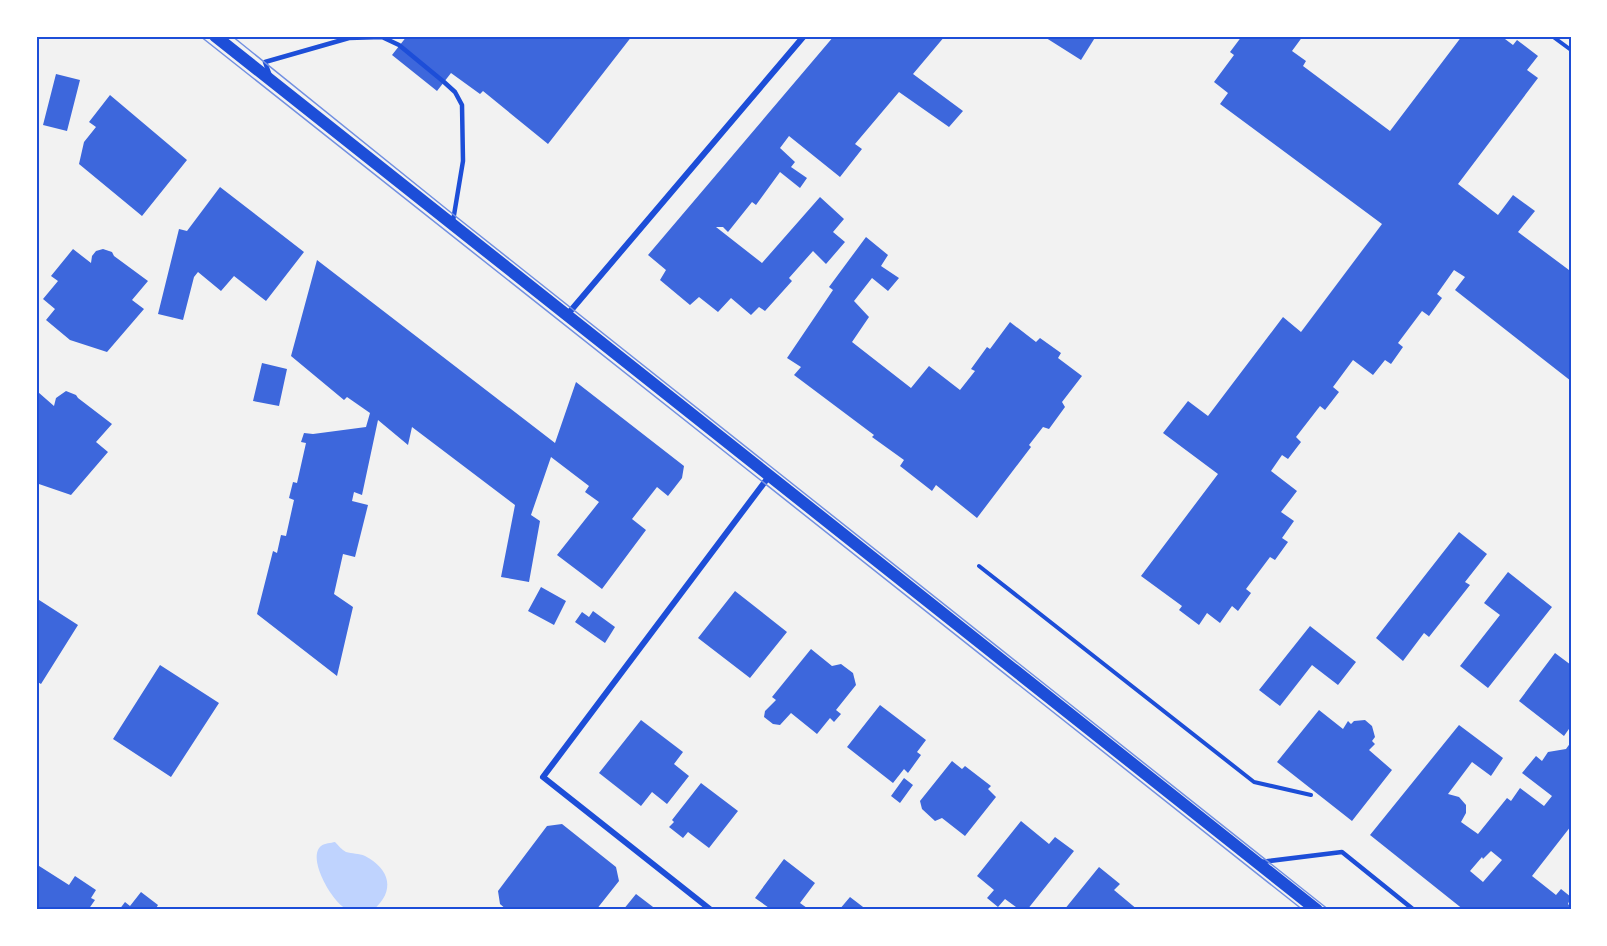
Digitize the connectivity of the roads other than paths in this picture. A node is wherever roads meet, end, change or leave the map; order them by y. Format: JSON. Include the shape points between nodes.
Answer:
{"nodes":[{"id":1,"x":215,"y":36,"type":"edge"},
{"id":2,"x":804,"y":36,"type":"edge"},
{"id":3,"x":272,"y":81,"type":"junction"},
{"id":4,"x":452,"y":224,"type":"junction"},
{"id":5,"x":567,"y":315,"type":"junction"},
{"id":6,"x":771,"y":475,"type":"junction"},
{"id":7,"x":1257,"y":862,"type":"junction"},
{"id":8,"x":711,"y":910,"type":"edge"},
{"id":9,"x":1317,"y":910,"type":"edge"},
{"id":10,"x":1414,"y":910,"type":"edge"}],
"edges":[{"from":1,"to":3,"type":"main road"},
{"from":2,"to":5,"type":"street"},
{"from":3,"to":4,"type":"main road"},
{"from":3,"to":4,"type":"lane","via":[[265,62],[349,38],[382,38],[399,45],[455,92],[462,105],[463,161]]},
{"from":4,"to":5,"type":"main road"},
{"from":5,"to":6,"type":"main road"},
{"from":6,"to":7,"type":"main road"},
{"from":6,"to":8,"type":"street","via":[[543,777]]},
{"from":7,"to":9,"type":"main road"},
{"from":7,"to":10,"type":"lane","via":[[1342,852]]}]}
